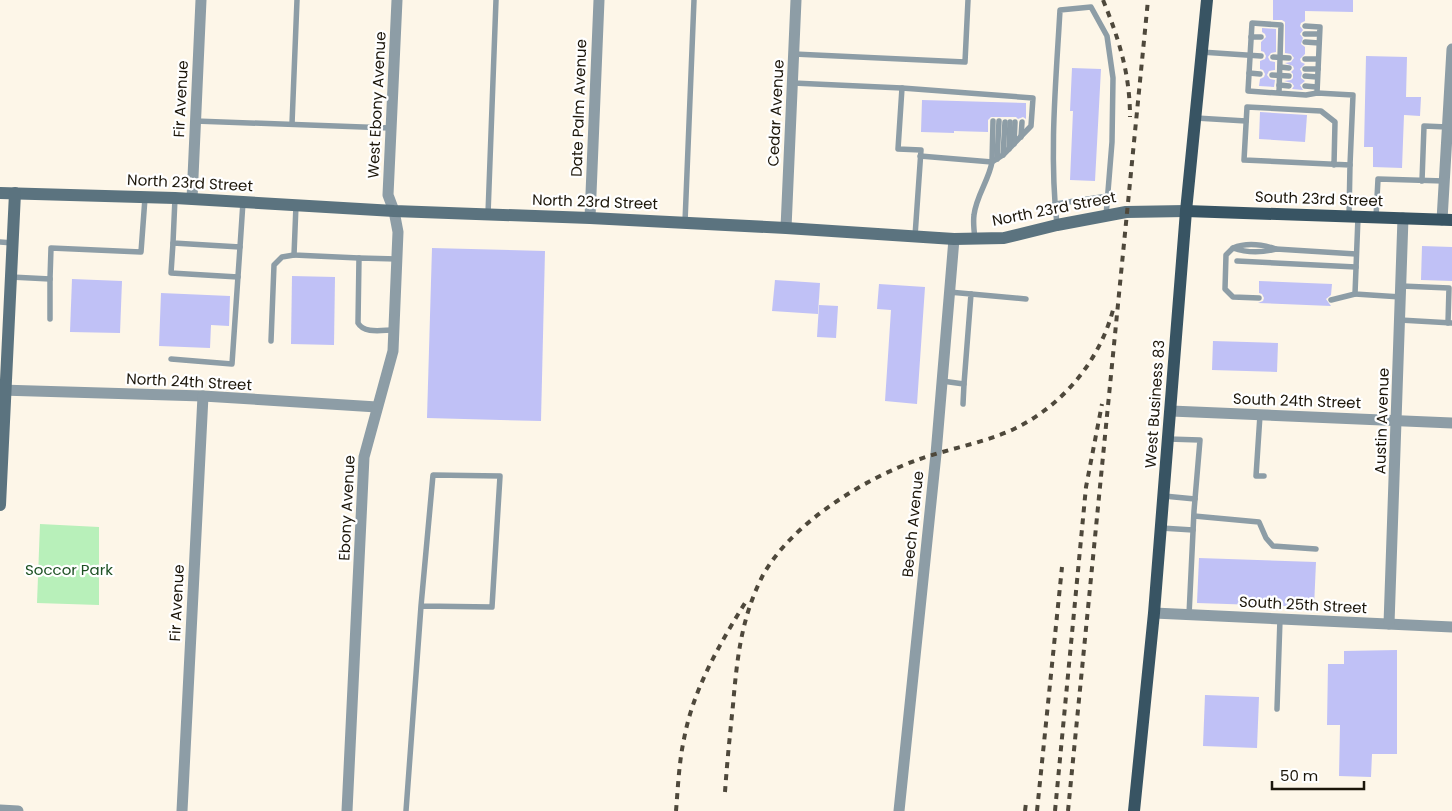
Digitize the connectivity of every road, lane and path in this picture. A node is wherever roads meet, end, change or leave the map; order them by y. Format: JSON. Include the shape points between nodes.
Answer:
{"nodes":[{"id":1,"x":201,"y":0,"type":"edge"},
{"id":2,"x":297,"y":0,"type":"edge"},
{"id":3,"x":397,"y":0,"type":"edge"},
{"id":4,"x":496,"y":0,"type":"edge"},
{"id":5,"x":599,"y":0,"type":"edge"},
{"id":6,"x":694,"y":0,"type":"edge"},
{"id":7,"x":796,"y":0,"type":"edge"},
{"id":8,"x":968,"y":0,"type":"edge"},
{"id":9,"x":1207,"y":0,"type":"edge"},
{"id":10,"x":1282,"y":25,"type":"junction"},
{"id":11,"x":1289,"y":25,"type":"dead end"},
{"id":12,"x":1305,"y":26,"type":"dead end"},
{"id":13,"x":1289,"y":33,"type":"dead end"},
{"id":14,"x":1305,"y":34,"type":"dead end"},
{"id":15,"x":1319,"y":34,"type":"junction"},
{"id":16,"x":1251,"y":37,"type":"junction"},
{"id":17,"x":1261,"y":37,"type":"dead end"},
{"id":18,"x":1279,"y":37,"type":"junction"},
{"id":19,"x":1289,"y":41,"type":"dead end"},
{"id":20,"x":1305,"y":42,"type":"dead end"},
{"id":21,"x":1319,"y":43,"type":"junction"},
{"id":22,"x":1452,"y":49,"type":"edge"},
{"id":23,"x":1201,"y":52,"type":"junction"},
{"id":24,"x":794,"y":54,"type":"junction"},
{"id":25,"x":1250,"y":56,"type":"junction"},
{"id":26,"x":1260,"y":56,"type":"dead end"},
{"id":27,"x":1276,"y":57,"type":"junction"},
{"id":28,"x":1289,"y":58,"type":"dead end"},
{"id":29,"x":1305,"y":58,"type":"dead end"},
{"id":30,"x":1318,"y":59,"type":"junction"},
{"id":31,"x":1280,"y":67,"type":"junction"},
{"id":32,"x":1289,"y":68,"type":"dead end"},
{"id":33,"x":1305,"y":69,"type":"dead end"},
{"id":34,"x":1318,"y":69,"type":"junction"},
{"id":35,"x":1249,"y":73,"type":"junction"},
{"id":36,"x":1260,"y":74,"type":"dead end"},
{"id":37,"x":1272,"y":75,"type":"dead end"},
{"id":38,"x":1279,"y":75,"type":"junction"},
{"id":39,"x":1289,"y":76,"type":"dead end"},
{"id":40,"x":1305,"y":76,"type":"dead end"},
{"id":41,"x":1318,"y":77,"type":"junction"},
{"id":42,"x":793,"y":83,"type":"junction"},
{"id":43,"x":1279,"y":85,"type":"junction"},
{"id":44,"x":1289,"y":86,"type":"dead end"},
{"id":45,"x":1305,"y":86,"type":"dead end"},
{"id":46,"x":902,"y":88,"type":"junction"},
{"id":47,"x":1317,"y":90,"type":"junction"},
{"id":48,"x":1279,"y":93,"type":"junction"},
{"id":49,"x":1195,"y":118,"type":"junction"},
{"id":50,"x":195,"y":121,"type":"junction"},
{"id":51,"x":1004,"y":121,"type":"junction"},
{"id":52,"x":1246,"y":121,"type":"junction"},
{"id":53,"x":1022,"y":122,"type":"dead end"},
{"id":54,"x":292,"y":124,"type":"junction"},
{"id":55,"x":1448,"y":127,"type":"junction"},
{"id":56,"x":390,"y":128,"type":"junction"},
{"id":57,"x":1021,"y":137,"type":"junction"},
{"id":58,"x":1014,"y":144,"type":"junction"},
{"id":59,"x":1009,"y":149,"type":"junction"},
{"id":60,"x":920,"y":156,"type":"junction"},
{"id":61,"x":997,"y":159,"type":"junction"},
{"id":62,"x":1334,"y":164,"type":"junction"},
{"id":63,"x":1350,"y":166,"type":"junction"},
{"id":64,"x":1422,"y":180,"type":"junction"},
{"id":65,"x":1444,"y":181,"type":"junction"},
{"id":66,"x":0,"y":193,"type":"edge"},
{"id":67,"x":15,"y":193,"type":"junction"},
{"id":68,"x":1108,"y":196,"type":"junction"},
{"id":69,"x":145,"y":197,"type":"junction"},
{"id":70,"x":175,"y":198,"type":"junction"},
{"id":71,"x":192,"y":198,"type":"junction"},
{"id":72,"x":243,"y":202,"type":"junction"},
{"id":73,"x":1055,"y":204,"type":"junction"},
{"id":74,"x":296,"y":205,"type":"junction"},
{"id":75,"x":394,"y":211,"type":"junction"},
{"id":76,"x":1186,"y":211,"type":"junction"},
{"id":77,"x":488,"y":214,"type":"junction"},
{"id":78,"x":1106,"y":216,"type":"junction"},
{"id":79,"x":1353,"y":217,"type":"junction"},
{"id":80,"x":1376,"y":217,"type":"junction"},
{"id":81,"x":590,"y":218,"type":"junction"},
{"id":82,"x":1403,"y":218,"type":"junction"},
{"id":83,"x":1447,"y":220,"type":"edge"},
{"id":84,"x":685,"y":222,"type":"junction"},
{"id":85,"x":1057,"y":225,"type":"junction"},
{"id":86,"x":786,"y":228,"type":"junction"},
{"id":87,"x":915,"y":236,"type":"junction"},
{"id":88,"x":954,"y":239,"type":"junction"},
{"id":89,"x":975,"y":239,"type":"junction"},
{"id":90,"x":6,"y":242,"type":"edge"},
{"id":91,"x":172,"y":243,"type":"junction"},
{"id":92,"x":240,"y":247,"type":"junction"},
{"id":93,"x":294,"y":254,"type":"junction"},
{"id":94,"x":1356,"y":254,"type":"junction"},
{"id":95,"x":359,"y":258,"type":"junction"},
{"id":96,"x":397,"y":259,"type":"junction"},
{"id":97,"x":1237,"y":261,"type":"dead end"},
{"id":98,"x":1356,"y":267,"type":"junction"},
{"id":99,"x":11,"y":277,"type":"junction"},
{"id":100,"x":238,"y":277,"type":"junction"},
{"id":101,"x":50,"y":279,"type":"junction"},
{"id":102,"x":949,"y":292,"type":"junction"},
{"id":103,"x":1401,"y":292,"type":"junction"},
{"id":104,"x":972,"y":294,"type":"junction"},
{"id":105,"x":1356,"y":294,"type":"junction"},
{"id":106,"x":1259,"y":298,"type":"dead end"},
{"id":107,"x":1026,"y":299,"type":"dead end"},
{"id":108,"x":1331,"y":300,"type":"dead end"},
{"id":109,"x":5,"y":311,"type":"edge"},
{"id":110,"x":50,"y":319,"type":"dead end"},
{"id":111,"x":1400,"y":320,"type":"junction"},
{"id":112,"x":1450,"y":323,"type":"edge"},
{"id":113,"x":394,"y":330,"type":"junction"},
{"id":114,"x":271,"y":341,"type":"dead end"},
{"id":115,"x":171,"y":359,"type":"dead end"},
{"id":116,"x":942,"y":381,"type":"junction"},
{"id":117,"x":964,"y":384,"type":"junction"},
{"id":118,"x":3,"y":390,"type":"edge"},
{"id":119,"x":203,"y":396,"type":"junction"},
{"id":120,"x":963,"y":404,"type":"dead end"},
{"id":121,"x":376,"y":407,"type":"junction"},
{"id":122,"x":1171,"y":411,"type":"junction"},
{"id":123,"x":1260,"y":415,"type":"junction"},
{"id":124,"x":1397,"y":421,"type":"junction"},
{"id":125,"x":1452,"y":423,"type":"edge"},
{"id":126,"x":1168,"y":439,"type":"junction"},
{"id":127,"x":1264,"y":476,"type":"dead end"},
{"id":128,"x":1164,"y":496,"type":"junction"},
{"id":129,"x":1195,"y":499,"type":"junction"},
{"id":130,"x":0,"y":505,"type":"edge"},
{"id":131,"x":1194,"y":516,"type":"junction"},
{"id":132,"x":1161,"y":528,"type":"junction"},
{"id":133,"x":1193,"y":530,"type":"junction"},
{"id":134,"x":1316,"y":550,"type":"dead end"},
{"id":135,"x":421,"y":606,"type":"junction"},
{"id":136,"x":1154,"y":613,"type":"junction"},
{"id":137,"x":1189,"y":615,"type":"junction"},
{"id":138,"x":1280,"y":619,"type":"junction"},
{"id":139,"x":1389,"y":624,"type":"junction"},
{"id":140,"x":1452,"y":627,"type":"edge"},
{"id":141,"x":1277,"y":709,"type":"dead end"},
{"id":142,"x":0,"y":810,"type":"edge"},
{"id":143,"x":18,"y":811,"type":"edge"},
{"id":144,"x":182,"y":811,"type":"edge"},
{"id":145,"x":347,"y":811,"type":"edge"},
{"id":146,"x":406,"y":811,"type":"edge"},
{"id":147,"x":899,"y":811,"type":"edge"},
{"id":148,"x":1134,"y":811,"type":"edge"}],
"edges":[{"from":1,"to":50,"type":"street","name":"Fir Avenue"},
{"from":2,"to":54,"type":"lane"},
{"from":3,"to":56,"type":"street","name":"West Ebony Avenue"},
{"from":4,"to":77,"type":"lane"},
{"from":5,"to":81,"type":"street","name":"Date Palm Avenue"},
{"from":6,"to":84,"type":"lane"},
{"from":7,"to":24,"type":"street","name":"Cedar Avenue"},
{"from":8,"to":24,"type":"lane","via":[[965,62]]},
{"from":9,"to":23,"type":"main road","name":"West Business 83"},
{"from":10,"to":11,"type":"lane"},
{"from":10,"to":16,"type":"lane","via":[[1252,23]]},
{"from":10,"to":18,"type":"lane"},
{"from":12,"to":15,"type":"lane","via":[[1320,27]]},
{"from":13,"to":18,"type":"lane"},
{"from":14,"to":15,"type":"lane"},
{"from":15,"to":21,"type":"lane"},
{"from":16,"to":17,"type":"lane"},
{"from":16,"to":25,"type":"lane"},
{"from":18,"to":19,"type":"lane"},
{"from":18,"to":27,"type":"lane"},
{"from":20,"to":21,"type":"lane"},
{"from":21,"to":30,"type":"lane"},
{"from":22,"to":55,"type":"street"},
{"from":23,"to":25,"type":"lane"},
{"from":23,"to":49,"type":"main road","name":"West Business 83"},
{"from":24,"to":42,"type":"street","name":"Cedar Avenue"},
{"from":25,"to":26,"type":"lane"},
{"from":25,"to":35,"type":"lane"},
{"from":27,"to":28,"type":"lane"},
{"from":27,"to":31,"type":"lane"},
{"from":29,"to":30,"type":"lane"},
{"from":30,"to":34,"type":"lane"},
{"from":31,"to":32,"type":"lane"},
{"from":31,"to":38,"type":"lane"},
{"from":33,"to":34,"type":"lane"},
{"from":34,"to":41,"type":"lane"},
{"from":35,"to":36,"type":"lane"},
{"from":35,"to":48,"type":"lane","via":[[1248,91]]},
{"from":37,"to":38,"type":"lane"},
{"from":38,"to":39,"type":"lane"},
{"from":38,"to":43,"type":"lane"},
{"from":40,"to":41,"type":"lane"},
{"from":41,"to":47,"type":"lane"},
{"from":42,"to":46,"type":"lane"},
{"from":42,"to":86,"type":"street","name":"Cedar Avenue"},
{"from":43,"to":44,"type":"lane"},
{"from":43,"to":48,"type":"lane"},
{"from":45,"to":47,"type":"lane"},
{"from":46,"to":57,"type":"lane","via":[[1008,100],[1032,98],[1031,126]]},
{"from":46,"to":60,"type":"lane","via":[[898,149],[921,150]]},
{"from":47,"to":48,"type":"lane","via":[[1306,95]]},
{"from":47,"to":63,"type":"lane","via":[[1353,95]]},
{"from":49,"to":52,"type":"lane"},
{"from":49,"to":76,"type":"main road","name":"West Business 83"},
{"from":50,"to":54,"type":"lane"},
{"from":50,"to":71,"type":"street","name":"Fir Avenue"},
{"from":51,"to":58,"type":"lane"},
{"from":51,"to":59,"type":"lane"},
{"from":51,"to":61,"type":"lane"},
{"from":51,"to":61,"type":"lane"},
{"from":52,"to":62,"type":"lane","via":[[1244,160]]},
{"from":52,"to":62,"type":"lane","via":[[1247,107],[1321,111],[1335,122]]},
{"from":53,"to":57,"type":"lane"},
{"from":54,"to":56,"type":"lane"},
{"from":55,"to":64,"type":"lane","via":[[1424,126]]},
{"from":55,"to":65,"type":"street"},
{"from":56,"to":75,"type":"street","name":"West Ebony Avenue","via":[[388,196]]},
{"from":57,"to":58,"type":"lane"},
{"from":58,"to":59,"type":"lane"},
{"from":59,"to":61,"type":"lane"},
{"from":60,"to":61,"type":"lane"},
{"from":60,"to":87,"type":"lane"},
{"from":61,"to":89,"type":"lane","via":[[974,215]]},
{"from":62,"to":63,"type":"lane"},
{"from":63,"to":79,"type":"lane"},
{"from":64,"to":65,"type":"lane"},
{"from":64,"to":80,"type":"lane","via":[[1378,179]]},
{"from":65,"to":83,"type":"street"},
{"from":66,"to":67,"type":"main road","name":"North 23rd Street"},
{"from":67,"to":69,"type":"main road","name":"North 23rd Street"},
{"from":67,"to":90,"type":"main road"},
{"from":68,"to":73,"type":"lane"},
{"from":68,"to":73,"type":"lane","via":[[1113,78],[1106,36],[1091,6],[1060,10],[1053,158]]},
{"from":68,"to":78,"type":"lane"},
{"from":69,"to":70,"type":"main road","name":"North 23rd Street"},
{"from":69,"to":101,"type":"lane","via":[[141,252],[52,248]]},
{"from":70,"to":71,"type":"main road","name":"North 23rd Street"},
{"from":70,"to":91,"type":"lane"},
{"from":71,"to":72,"type":"main road","name":"North 23rd Street"},
{"from":72,"to":74,"type":"main road","name":"North 23rd Street"},
{"from":72,"to":92,"type":"lane"},
{"from":73,"to":85,"type":"lane"},
{"from":74,"to":75,"type":"main road","name":"North 23rd Street"},
{"from":74,"to":93,"type":"lane"},
{"from":75,"to":77,"type":"main road","name":"North 23rd Street"},
{"from":75,"to":96,"type":"street","name":"Ebony Avenue","via":[[398,232]]},
{"from":76,"to":78,"type":"main road","name":"North 23rd Street","via":[[1126,212]]},
{"from":76,"to":79,"type":"main road","name":"South 23rd Street"},
{"from":76,"to":122,"type":"main road","name":"West Business 83"},
{"from":77,"to":81,"type":"main road","name":"North 23rd Street"},
{"from":78,"to":85,"type":"main road","name":"North 23rd Street"},
{"from":79,"to":80,"type":"main road","name":"South 23rd Street"},
{"from":79,"to":94,"type":"lane"},
{"from":80,"to":82,"type":"main road","name":"South 23rd Street"},
{"from":81,"to":84,"type":"main road","name":"North 23rd Street"},
{"from":82,"to":83,"type":"main road","name":"South 23rd Street"},
{"from":82,"to":103,"type":"street","name":"Austin Avenue"},
{"from":84,"to":86,"type":"main road","name":"North 23rd Street"},
{"from":85,"to":89,"type":"main road","name":"North 23rd Street","via":[[1004,238]]},
{"from":86,"to":87,"type":"main road","name":"North 23rd Street"},
{"from":87,"to":88,"type":"main road","name":"North 23rd Street"},
{"from":88,"to":89,"type":"main road","name":"North 23rd Street"},
{"from":88,"to":102,"type":"street","name":"Beech Avenue"},
{"from":90,"to":99,"type":"main road"},
{"from":91,"to":92,"type":"lane"},
{"from":91,"to":100,"type":"lane","via":[[170,273]]},
{"from":92,"to":100,"type":"lane"},
{"from":93,"to":95,"type":"lane"},
{"from":93,"to":114,"type":"lane","via":[[282,257],[274,265]]},
{"from":94,"to":98,"type":"lane"},
{"from":94,"to":106,"type":"lane","via":[[1256,252],[1232,248],[1226,255],[1225,289],[1233,297]]},
{"from":95,"to":96,"type":"lane"},
{"from":95,"to":113,"type":"lane","via":[[358,323],[366,330]]},
{"from":96,"to":113,"type":"street","name":"Ebony Avenue"},
{"from":97,"to":98,"type":"lane"},
{"from":98,"to":105,"type":"lane"},
{"from":99,"to":101,"type":"lane"},
{"from":99,"to":109,"type":"main road"},
{"from":100,"to":115,"type":"lane","via":[[232,364]]},
{"from":101,"to":110,"type":"lane"},
{"from":102,"to":104,"type":"lane"},
{"from":102,"to":116,"type":"street","name":"Beech Avenue"},
{"from":103,"to":105,"type":"lane"},
{"from":103,"to":111,"type":"street","name":"Austin Avenue"},
{"from":103,"to":112,"type":"lane","via":[[1449,288]]},
{"from":104,"to":107,"type":"lane"},
{"from":104,"to":117,"type":"lane"},
{"from":105,"to":108,"type":"lane"},
{"from":109,"to":118,"type":"main road"},
{"from":111,"to":112,"type":"lane"},
{"from":111,"to":124,"type":"street","name":"Austin Avenue"},
{"from":113,"to":121,"type":"street","name":"Ebony Avenue","via":[[393,351]]},
{"from":116,"to":117,"type":"lane"},
{"from":116,"to":147,"type":"street","name":"Beech Avenue"},
{"from":117,"to":120,"type":"lane"},
{"from":118,"to":119,"type":"street","name":"North 24th Street"},
{"from":118,"to":130,"type":"main road"},
{"from":119,"to":121,"type":"street","name":"North 24th Street"},
{"from":119,"to":144,"type":"street","name":"Fir Avenue"},
{"from":121,"to":145,"type":"street","name":"Ebony Avenue","via":[[364,457]]},
{"from":122,"to":123,"type":"street","name":"South 24th Street"},
{"from":122,"to":126,"type":"main road","name":"West Business 83"},
{"from":123,"to":124,"type":"street","name":"South 24th Street"},
{"from":123,"to":127,"type":"lane","via":[[1256,476]]},
{"from":124,"to":125,"type":"street","name":"South 24th Street"},
{"from":124,"to":139,"type":"street","name":"Austin Avenue"},
{"from":126,"to":128,"type":"main road","name":"West Business 83"},
{"from":126,"to":129,"type":"lane","via":[[1200,440]]},
{"from":128,"to":129,"type":"lane"},
{"from":128,"to":132,"type":"main road","name":"West Business 83"},
{"from":129,"to":131,"type":"lane"},
{"from":131,"to":133,"type":"lane"},
{"from":131,"to":134,"type":"lane","via":[[1259,522],[1273,546]]},
{"from":132,"to":133,"type":"lane"},
{"from":132,"to":136,"type":"main road","name":"West Business 83"},
{"from":133,"to":137,"type":"lane"},
{"from":135,"to":135,"type":"lane","via":[[492,608],[500,476],[433,475]]},
{"from":135,"to":146,"type":"lane"},
{"from":136,"to":137,"type":"street","name":"South 25th Street"},
{"from":136,"to":148,"type":"main road","name":"West Business 83"},
{"from":137,"to":138,"type":"street","name":"South 25th Street"},
{"from":138,"to":139,"type":"street","name":"South 25th Street"},
{"from":138,"to":141,"type":"lane"},
{"from":139,"to":140,"type":"street","name":"South 25th Street"},
{"from":142,"to":143,"type":"street"}]}
